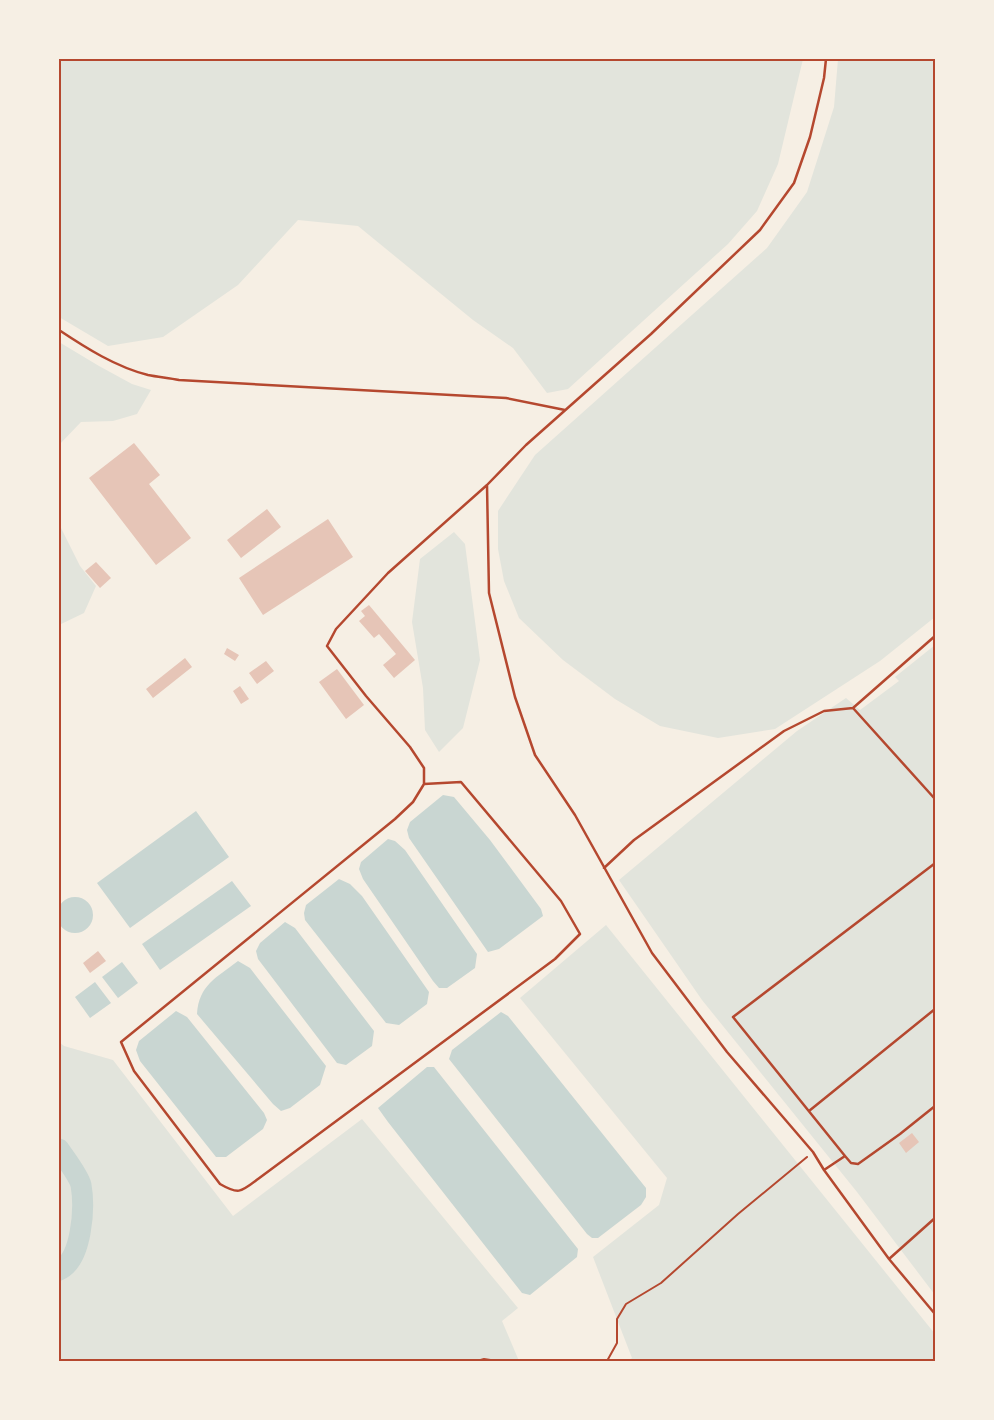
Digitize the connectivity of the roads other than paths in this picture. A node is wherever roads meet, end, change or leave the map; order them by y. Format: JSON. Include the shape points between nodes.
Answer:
{"nodes":[{"id":1,"x":826,"y":59,"type":"edge"},
{"id":2,"x":59,"y":330,"type":"edge"},
{"id":3,"x":565,"y":410,"type":"junction"},
{"id":4,"x":487,"y":485,"type":"junction"},
{"id":5,"x":935,"y":636,"type":"edge"},
{"id":6,"x":852,"y":708,"type":"junction"},
{"id":7,"x":424,"y":784,"type":"junction"},
{"id":8,"x":935,"y":799,"type":"edge"},
{"id":9,"x":935,"y":862,"type":"edge"},
{"id":10,"x":604,"y":868,"type":"junction"},
{"id":11,"x":935,"y":1009,"type":"edge"},
{"id":12,"x":935,"y":1106,"type":"edge"},
{"id":13,"x":809,"y":1112,"type":"junction"},
{"id":14,"x":845,"y":1156,"type":"junction"},
{"id":15,"x":824,"y":1170,"type":"junction"},
{"id":16,"x":935,"y":1218,"type":"edge"},
{"id":17,"x":889,"y":1259,"type":"junction"},
{"id":18,"x":935,"y":1314,"type":"edge"}],
"edges":[{"from":1,"to":3,"type":"lane","via":[[810,137],[794,183],[760,230]]},
{"from":2,"to":3,"type":"lane","via":[[120,365],[147,375],[179,380],[506,398]]},
{"from":3,"to":4,"type":"lane","via":[[526,444]]},
{"from":4,"to":7,"type":"lane","via":[[388,573],[336,630],[327,646],[410,747],[424,768]]},
{"from":4,"to":10,"type":"lane","via":[[489,593],[515,697],[535,755],[575,815]]},
{"from":5,"to":6,"type":"lane"},
{"from":6,"to":8,"type":"lane"},
{"from":6,"to":10,"type":"lane","via":[[824,711],[784,731],[634,840]]},
{"from":7,"to":7,"type":"lane","via":[[413,802],[396,819],[121,1042],[134,1071],[220,1184],[232,1191],[243,1190],[258,1179],[555,959],[580,934],[561,901],[461,782]]},
{"from":9,"to":13,"type":"lane","via":[[733,1016]]},
{"from":10,"to":15,"type":"lane","via":[[652,953],[727,1052],[813,1152]]},
{"from":11,"to":13,"type":"lane"},
{"from":12,"to":14,"type":"lane","via":[[858,1164],[851,1163]]},
{"from":13,"to":14,"type":"lane"},
{"from":14,"to":15,"type":"lane"},
{"from":15,"to":17,"type":"lane"},
{"from":16,"to":17,"type":"lane"},
{"from":17,"to":18,"type":"lane"}]}
